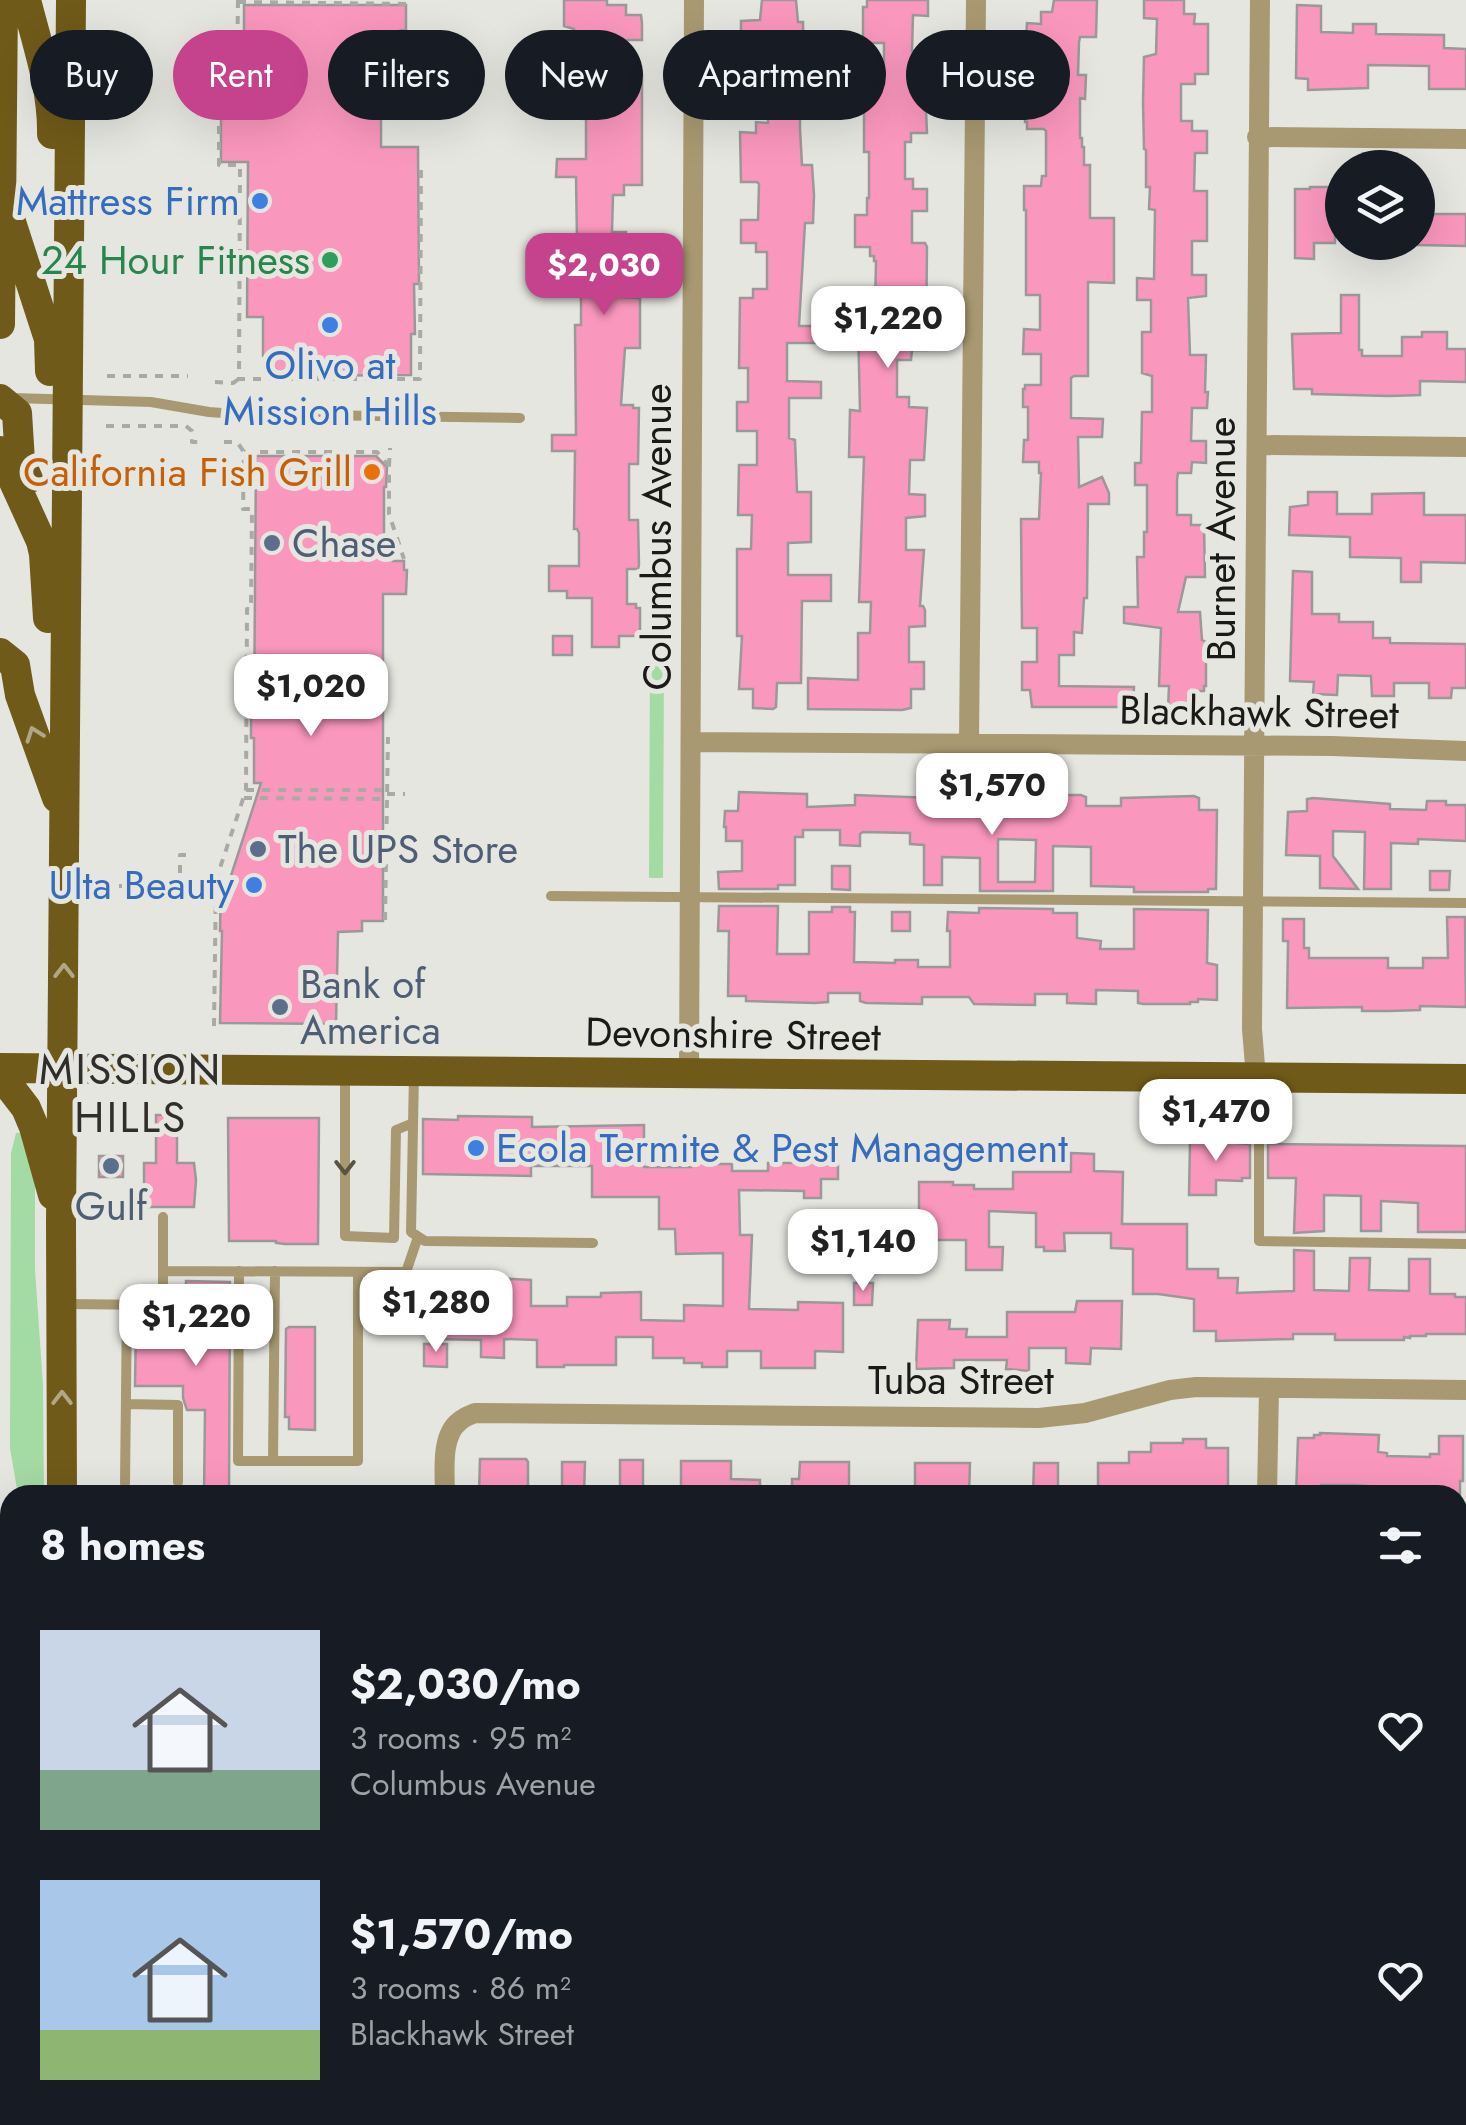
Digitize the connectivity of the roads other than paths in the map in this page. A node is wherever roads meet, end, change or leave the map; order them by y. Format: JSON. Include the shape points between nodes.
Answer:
{"nodes":[{"id":1,"x":3,"y":0,"type":"edge"},
{"id":2,"x":26,"y":0,"type":"edge"},
{"id":3,"x":38,"y":0,"type":"edge"},
{"id":4,"x":71,"y":0,"type":"edge"},
{"id":5,"x":694,"y":0,"type":"edge"},
{"id":6,"x":976,"y":0,"type":"edge"},
{"id":7,"x":1260,"y":0,"type":"edge"},
{"id":8,"x":70,"y":127,"type":"junction"},
{"id":9,"x":1257,"y":137,"type":"junction"},
{"id":10,"x":1466,"y":139,"type":"edge"},
{"id":11,"x":1,"y":192,"type":"edge"},
{"id":12,"x":70,"y":192,"type":"junction"},
{"id":13,"x":0,"y":324,"type":"edge"},
{"id":14,"x":0,"y":398,"type":"edge"},
{"id":15,"x":68,"y":399,"type":"junction"},
{"id":16,"x":520,"y":418,"type":"dead end"},
{"id":17,"x":1256,"y":445,"type":"junction"},
{"id":18,"x":1466,"y":447,"type":"edge"},
{"id":19,"x":0,"y":452,"type":"edge"},
{"id":20,"x":66,"y":570,"type":"junction"},
{"id":21,"x":66,"y":651,"type":"junction"},
{"id":22,"x":0,"y":653,"type":"edge"},
{"id":23,"x":691,"y":742,"type":"junction"},
{"id":24,"x":969,"y":743,"type":"junction"},
{"id":25,"x":1254,"y":746,"type":"junction"},
{"id":26,"x":1466,"y":751,"type":"edge"},
{"id":27,"x":65,"y":820,"type":"junction"},
{"id":28,"x":552,"y":896,"type":"dead end"},
{"id":29,"x":690,"y":897,"type":"junction"},
{"id":30,"x":1254,"y":900,"type":"junction"},
{"id":31,"x":1466,"y":903,"type":"edge"},
{"id":32,"x":64,"y":1068,"type":"junction"},
{"id":33,"x":345,"y":1070,"type":"junction"},
{"id":34,"x":0,"y":1071,"type":"edge"},
{"id":35,"x":414,"y":1071,"type":"junction"},
{"id":36,"x":689,"y":1074,"type":"junction"},
{"id":37,"x":1256,"y":1078,"type":"junction"},
{"id":38,"x":1466,"y":1079,"type":"edge"},
{"id":39,"x":413,"y":1123,"type":"junction"},
{"id":40,"x":163,"y":1216,"type":"dead end"},
{"id":41,"x":62,"y":1222,"type":"junction"},
{"id":42,"x":418,"y":1237,"type":"junction"},
{"id":43,"x":593,"y":1243,"type":"dead end"},
{"id":44,"x":1466,"y":1244,"type":"edge"},
{"id":45,"x":163,"y":1271,"type":"junction"},
{"id":46,"x":239,"y":1271,"type":"junction"},
{"id":47,"x":275,"y":1271,"type":"junction"},
{"id":48,"x":358,"y":1272,"type":"junction"},
{"id":49,"x":163,"y":1301,"type":"junction"},
{"id":50,"x":186,"y":1302,"type":"dead end"},
{"id":51,"x":62,"y":1304,"type":"junction"},
{"id":52,"x":128,"y":1305,"type":"junction"},
{"id":53,"x":1269,"y":1389,"type":"junction"},
{"id":54,"x":1466,"y":1390,"type":"edge"},
{"id":55,"x":126,"y":1404,"type":"junction"},
{"id":56,"x":273,"y":1461,"type":"junction"},
{"id":57,"x":178,"y":1482,"type":"dead end"},
{"id":58,"x":125,"y":1483,"type":"dead end"},
{"id":59,"x":62,"y":1485,"type":"edge"},
{"id":60,"x":445,"y":1485,"type":"edge"},
{"id":61,"x":1267,"y":1485,"type":"edge"}],
"edges":[{"from":1,"to":11,"type":"main road"},
{"from":2,"to":12,"type":"main road","via":[[52,114],[52,176]]},
{"from":3,"to":8,"type":"main road"},
{"from":4,"to":8,"type":"main road"},
{"from":5,"to":23,"type":"street","name":"Columbus Avenue"},
{"from":6,"to":24,"type":"street"},
{"from":7,"to":9,"type":"street","name":"Burnet Avenue"},
{"from":8,"to":12,"type":"main road"},
{"from":9,"to":10,"type":"street"},
{"from":9,"to":17,"type":"street","name":"Burnet Avenue"},
{"from":11,"to":13,"type":"main road"},
{"from":11,"to":15,"type":"main road","via":[[50,339],[50,380]]},
{"from":12,"to":15,"type":"main road"},
{"from":14,"to":15,"type":"lane"},
{"from":14,"to":20,"type":"main road","via":[[17,413],[20,461]]},
{"from":15,"to":16,"type":"lane","via":[[236,414]]},
{"from":15,"to":20,"type":"main road"},
{"from":17,"to":18,"type":"street"},
{"from":17,"to":25,"type":"street","name":"Burnet Avenue"},
{"from":19,"to":21,"type":"main road","via":[[41,540],[47,617]]},
{"from":20,"to":21,"type":"main road"},
{"from":21,"to":27,"type":"main road"},
{"from":27,"to":22,"type":"main road","one_way":true,"via":[[15,666]]},
{"from":23,"to":24,"type":"street","name":"Blackhawk Street"},
{"from":23,"to":29,"type":"street","name":"Columbus Avenue"},
{"from":24,"to":25,"type":"street","name":"Blackhawk Street"},
{"from":25,"to":26,"type":"street","name":"Blackhawk Street"},
{"from":25,"to":30,"type":"street","name":"Burnet Avenue"},
{"from":32,"to":27,"type":"main road","one_way":true},
{"from":28,"to":29,"type":"lane"},
{"from":29,"to":30,"type":"lane"},
{"from":29,"to":36,"type":"street","name":"Columbus Avenue"},
{"from":30,"to":31,"type":"lane"},
{"from":30,"to":37,"type":"street","name":"Burnet Avenue"},
{"from":32,"to":33,"type":"main road","name":"Devonshire Street"},
{"from":32,"to":34,"type":"main road","name":"Devonshire Street"},
{"from":32,"to":41,"type":"main road"},
{"from":33,"to":35,"type":"main road","name":"Devonshire Street"},
{"from":33,"to":39,"type":"lane","one_way":true,"via":[[345,1236],[394,1238],[396,1130]]},
{"from":34,"to":41,"type":"main road","via":[[34,1126]]},
{"from":35,"to":36,"type":"main road","name":"Devonshire Street"},
{"from":35,"to":39,"type":"lane"},
{"from":36,"to":37,"type":"main road","name":"Devonshire Street"},
{"from":37,"to":38,"type":"main road","name":"Devonshire Street"},
{"from":37,"to":44,"type":"lane","via":[[1259,1241]]},
{"from":39,"to":42,"type":"lane","via":[[411,1232]]},
{"from":40,"to":45,"type":"lane"},
{"from":41,"to":51,"type":"main road"},
{"from":42,"to":43,"type":"lane"},
{"from":42,"to":48,"type":"lane","via":[[406,1272]]},
{"from":45,"to":46,"type":"lane"},
{"from":45,"to":49,"type":"lane"},
{"from":46,"to":47,"type":"lane"},
{"from":46,"to":56,"type":"lane","via":[[238,1461]]},
{"from":47,"to":48,"type":"lane"},
{"from":47,"to":56,"type":"lane"},
{"from":48,"to":56,"type":"lane","via":[[358,1462]]},
{"from":49,"to":50,"type":"lane"},
{"from":49,"to":52,"type":"lane"},
{"from":51,"to":52,"type":"lane"},
{"from":59,"to":51,"type":"main road","one_way":true},
{"from":52,"to":55,"type":"lane"},
{"from":53,"to":54,"type":"street","name":"Tuba Street"},
{"from":53,"to":60,"type":"street","name":"Tuba Street","via":[[1170,1390],[1039,1418],[475,1412],[456,1423],[449,1439]]},
{"from":53,"to":61,"type":"street"},
{"from":55,"to":57,"type":"lane","via":[[178,1405]]},
{"from":55,"to":58,"type":"lane"}]}
